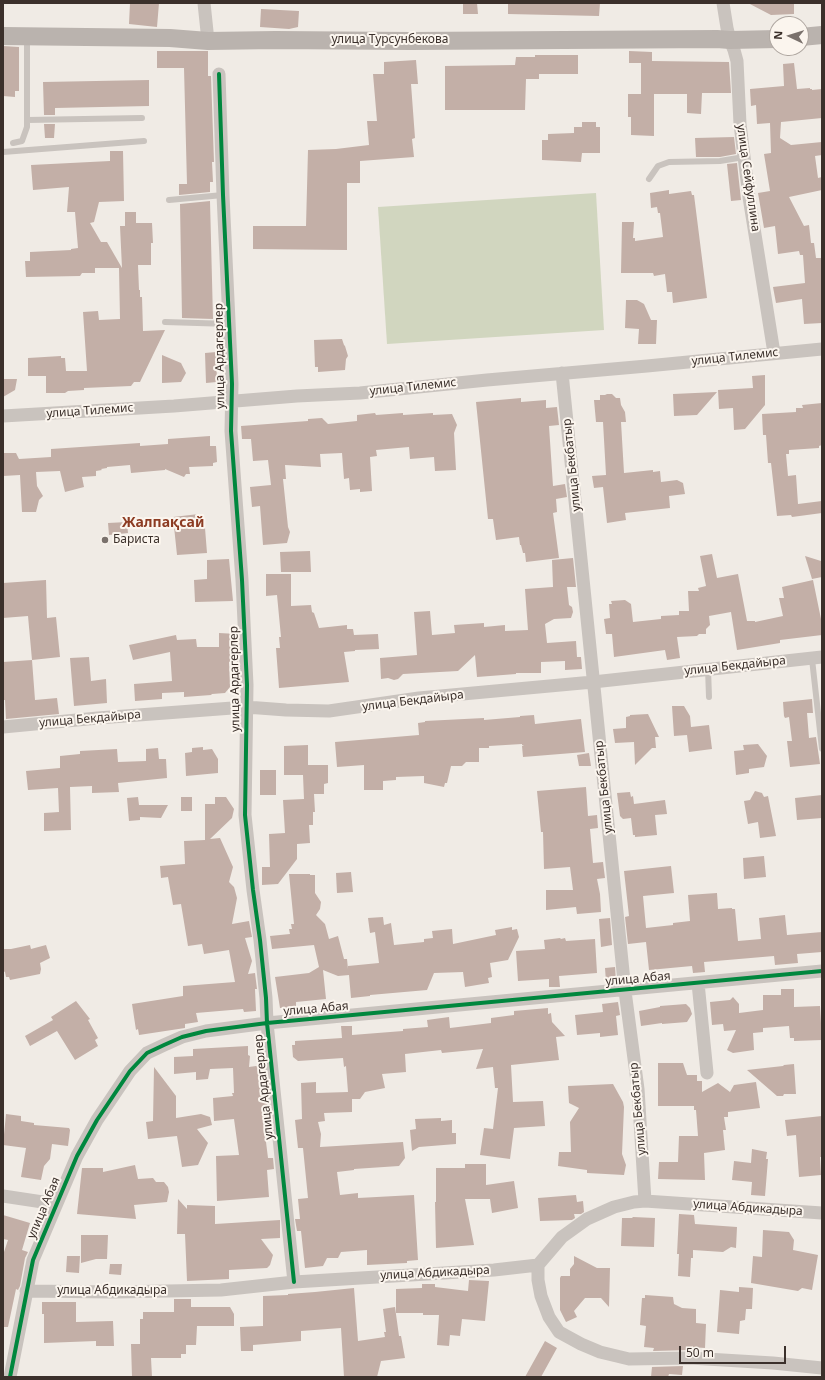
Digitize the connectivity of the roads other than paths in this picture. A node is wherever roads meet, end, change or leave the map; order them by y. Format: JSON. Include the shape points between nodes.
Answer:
{"nodes":[{"id":1,"x":204,"y":3,"type":"edge"},
{"id":2,"x":723,"y":3,"type":"edge"},
{"id":3,"x":822,"y":35,"type":"edge"},
{"id":4,"x":3,"y":36,"type":"edge"},
{"id":5,"x":809,"y":36,"type":"edge"},
{"id":6,"x":27,"y":37,"type":"junction"},
{"id":7,"x":769,"y":39,"type":"edge"},
{"id":8,"x":730,"y":40,"type":"junction"},
{"id":9,"x":208,"y":41,"type":"junction"},
{"id":10,"x":219,"y":74,"type":"dead end"},
{"id":11,"x":142,"y":118,"type":"dead end"},
{"id":12,"x":27,"y":120,"type":"junction"},
{"id":13,"x":144,"y":141,"type":"dead end"},
{"id":14,"x":13,"y":143,"type":"dead end"},
{"id":15,"x":3,"y":152,"type":"edge"},
{"id":16,"x":744,"y":156,"type":"junction"},
{"id":17,"x":649,"y":179,"type":"dead end"},
{"id":18,"x":223,"y":195,"type":"junction"},
{"id":19,"x":169,"y":200,"type":"dead end"},
{"id":20,"x":165,"y":322,"type":"dead end"},
{"id":21,"x":230,"y":324,"type":"junction"},
{"id":22,"x":822,"y":348,"type":"edge"},
{"id":23,"x":774,"y":353,"type":"junction"},
{"id":24,"x":562,"y":373,"type":"junction"},
{"id":25,"x":231,"y":401,"type":"junction"},
{"id":26,"x":3,"y":416,"type":"edge"},
{"id":27,"x":817,"y":658,"type":"edge"},
{"id":28,"x":708,"y":669,"type":"junction"},
{"id":29,"x":593,"y":682,"type":"junction"},
{"id":30,"x":709,"y":697,"type":"dead end"},
{"id":31,"x":246,"y":707,"type":"junction"},
{"id":32,"x":3,"y":727,"type":"edge"},
{"id":33,"x":822,"y":749,"type":"edge"},
{"id":34,"x":822,"y":971,"type":"edge"},
{"id":35,"x":698,"y":983,"type":"junction"},
{"id":36,"x":625,"y":991,"type":"junction"},
{"id":37,"x":266,"y":1023,"type":"junction"},
{"id":38,"x":707,"y":1073,"type":"dead end"},
{"id":39,"x":3,"y":1196,"type":"edge"},
{"id":40,"x":645,"y":1201,"type":"junction"},
{"id":41,"x":56,"y":1204,"type":"junction"},
{"id":42,"x":822,"y":1213,"type":"edge"},
{"id":43,"x":538,"y":1265,"type":"junction"},
{"id":44,"x":294,"y":1282,"type":"junction"},
{"id":45,"x":26,"y":1291,"type":"junction"},
{"id":46,"x":822,"y":1368,"type":"edge"},
{"id":47,"x":10,"y":1377,"type":"edge"}],
"edges":[{"from":1,"to":9,"type":"street"},
{"from":2,"to":8,"type":"street","name":"улица Сейфуллина"},
{"from":3,"to":5,"type":"street"},
{"from":4,"to":6,"type":"street","name":"улица Турсунбекова"},
{"from":6,"to":9,"type":"street","name":"улица Турсунбекова","via":[[170,38]]},
{"from":6,"to":12,"type":"lane"},
{"from":7,"to":8,"type":"street","name":"улица Турсунбекова"},
{"from":8,"to":9,"type":"street","name":"улица Турсунбекова"},
{"from":8,"to":16,"type":"street","name":"улица Сейфуллина","via":[[737,61]]},
{"from":10,"to":18,"type":"street","name":"улица Ардагерлер"},
{"from":11,"to":12,"type":"lane"},
{"from":12,"to":14,"type":"lane","via":[[22,141]]},
{"from":13,"to":15,"type":"lane"},
{"from":16,"to":17,"type":"lane","via":[[720,161],[669,162],[658,166]]},
{"from":16,"to":23,"type":"street","name":"улица Сейфуллина"},
{"from":18,"to":19,"type":"lane"},
{"from":18,"to":21,"type":"street","name":"улица Ардагерлер"},
{"from":20,"to":21,"type":"lane"},
{"from":21,"to":25,"type":"street","name":"улица Ардагерлер"},
{"from":22,"to":23,"type":"street","name":"улица Тилемис"},
{"from":23,"to":24,"type":"street","name":"улица Тилемис"},
{"from":24,"to":25,"type":"street","name":"улица Тилемис","via":[[360,393]]},
{"from":24,"to":29,"type":"street","name":"улица Бекбатыр"},
{"from":25,"to":26,"type":"street","name":"улица Тилемис"},
{"from":25,"to":31,"type":"street","name":"улица Ардагерлер","via":[[243,588]]},
{"from":27,"to":28,"type":"street","name":"улица Бекдайыра"},
{"from":27,"to":33,"type":"lane"},
{"from":28,"to":29,"type":"street","name":"улица Бекдайыра"},
{"from":28,"to":30,"type":"lane"},
{"from":29,"to":31,"type":"street","name":"улица Бекдайыра","via":[[419,698],[329,711]]},
{"from":29,"to":36,"type":"street","name":"улица Бекбатыр"},
{"from":31,"to":32,"type":"street","name":"улица Бекдайыра"},
{"from":31,"to":37,"type":"street","name":"улица Ардагерлер","via":[[245,816],[266,998]]},
{"from":34,"to":35,"type":"street","name":"улица Абая"},
{"from":35,"to":36,"type":"street","name":"улица Абая"},
{"from":35,"to":38,"type":"street"},
{"from":36,"to":37,"type":"street","name":"улица Абая"},
{"from":36,"to":40,"type":"street","name":"улица Бекбатыр","via":[[638,1089]]},
{"from":37,"to":41,"type":"street","name":"улица Абая","via":[[182,1037],[147,1053],[130,1072],[97,1120],[77,1156]]},
{"from":37,"to":44,"type":"street","name":"улица Ардагерлер"},
{"from":39,"to":41,"type":"street"},
{"from":40,"to":42,"type":"street","name":"улица Абдикадыра"},
{"from":40,"to":43,"type":"street","name":"улица Абдикадыра","via":[[614,1207],[586,1220],[562,1237]]},
{"from":41,"to":45,"type":"street","name":"улица Абая","via":[[33,1260]]},
{"from":43,"to":44,"type":"street","name":"улица Абдикадыра"},
{"from":43,"to":46,"type":"street","via":[[541,1296],[549,1317],[559,1332],[600,1352],[629,1359],[690,1358]]},
{"from":44,"to":45,"type":"street","name":"улица Абдикадыра","via":[[220,1290]]},
{"from":45,"to":47,"type":"street","name":"улица Абая"}]}
